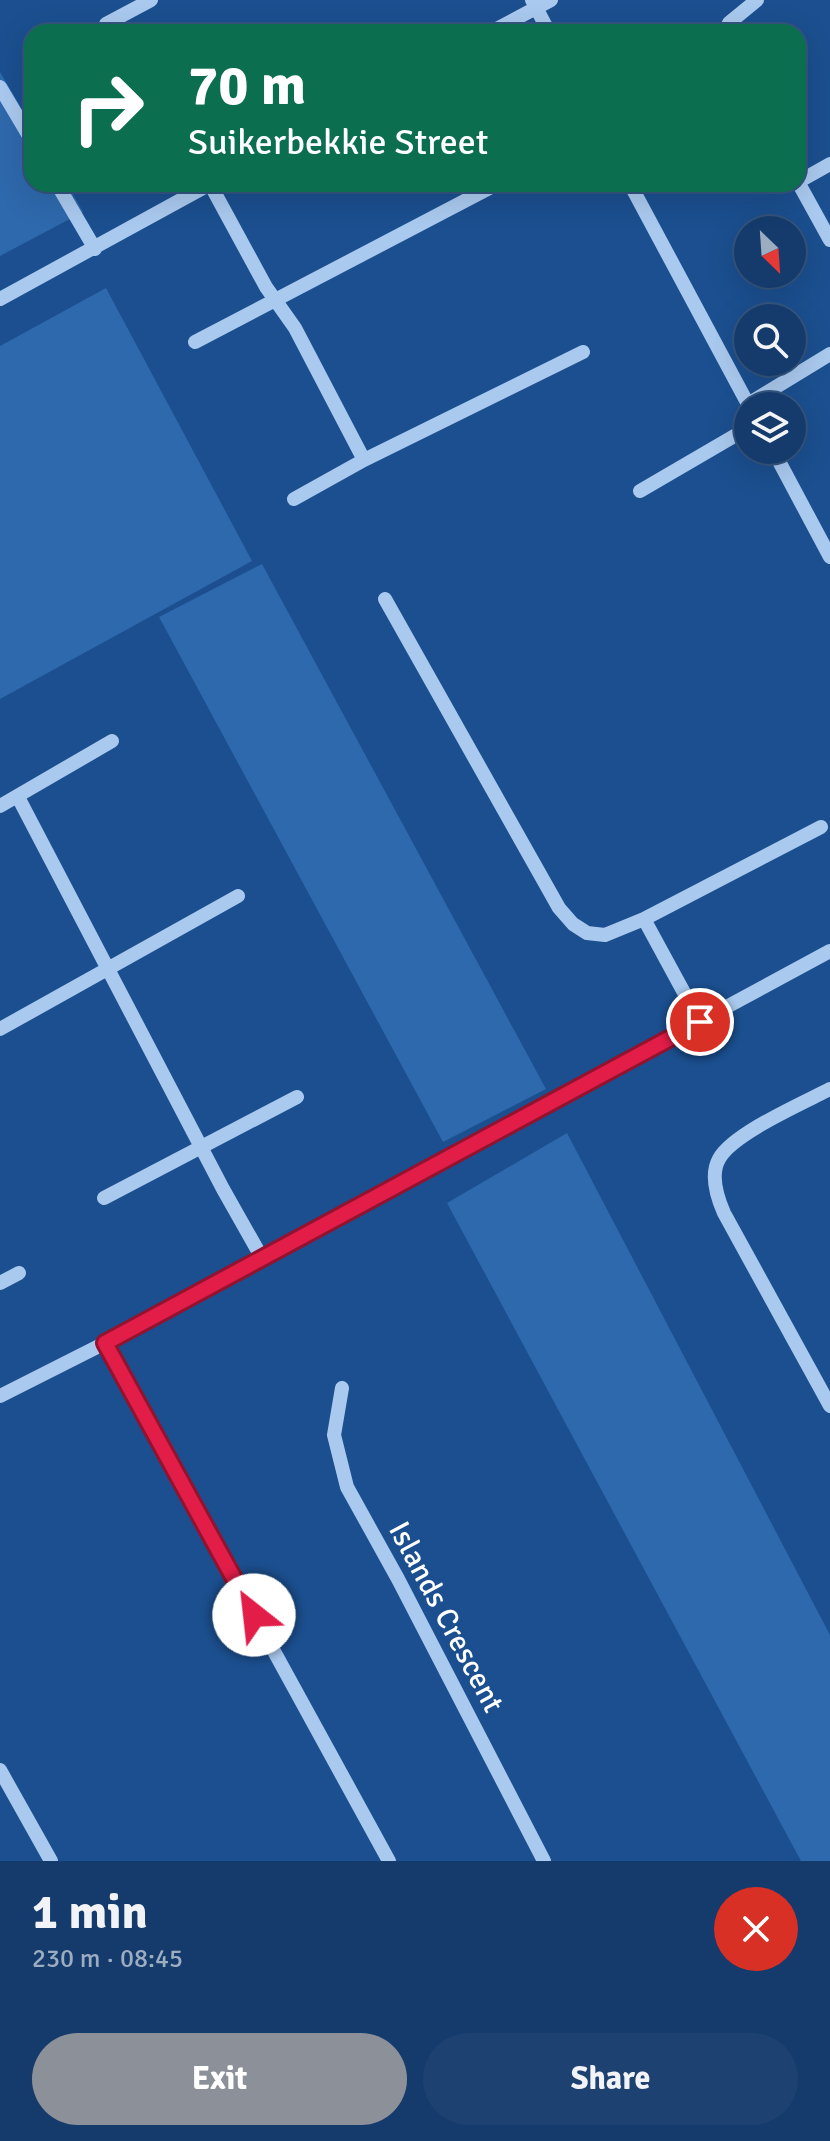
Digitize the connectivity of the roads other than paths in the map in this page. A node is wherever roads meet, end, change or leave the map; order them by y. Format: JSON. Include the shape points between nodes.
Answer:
{"nodes":[{"id":1,"x":151,"y":0,"type":"edge"},
{"id":2,"x":551,"y":0,"type":"edge"},
{"id":3,"x":757,"y":0,"type":"edge"},
{"id":4,"x":534,"y":5,"type":"edge"},
{"id":5,"x":106,"y":24,"type":"dead end"},
{"id":6,"x":504,"y":24,"type":"edge"},
{"id":7,"x":545,"y":24,"type":"edge"},
{"id":8,"x":729,"y":24,"type":"edge"},
{"id":9,"x":0,"y":87,"type":"edge"},
{"id":10,"x":24,"y":128,"type":"edge"},
{"id":11,"x":830,"y":164,"type":"edge"},
{"id":12,"x":806,"y":178,"type":"edge"},
{"id":13,"x":62,"y":192,"type":"edge"},
{"id":14,"x":196,"y":192,"type":"edge"},
{"id":15,"x":214,"y":192,"type":"edge"},
{"id":16,"x":482,"y":192,"type":"edge"},
{"id":17,"x":634,"y":192,"type":"edge"},
{"id":18,"x":804,"y":192,"type":"edge"},
{"id":19,"x":830,"y":240,"type":"edge"},
{"id":20,"x":95,"y":249,"type":"junction"},
{"id":21,"x":0,"y":299,"type":"edge"},
{"id":22,"x":276,"y":300,"type":"junction"},
{"id":23,"x":195,"y":342,"type":"dead end"},
{"id":24,"x":583,"y":352,"type":"dead end"},
{"id":25,"x":830,"y":354,"type":"edge"},
{"id":26,"x":741,"y":392,"type":"edge"},
{"id":27,"x":769,"y":392,"type":"edge"},
{"id":28,"x":734,"y":436,"type":"edge"},
{"id":29,"x":364,"y":460,"type":"junction"},
{"id":30,"x":780,"y":464,"type":"edge"},
{"id":31,"x":640,"y":491,"type":"dead end"},
{"id":32,"x":294,"y":499,"type":"dead end"},
{"id":33,"x":830,"y":557,"type":"edge"},
{"id":34,"x":385,"y":599,"type":"dead end"},
{"id":35,"x":112,"y":741,"type":"dead end"},
{"id":36,"x":18,"y":797,"type":"junction"},
{"id":37,"x":0,"y":806,"type":"edge"},
{"id":38,"x":821,"y":827,"type":"dead end"},
{"id":39,"x":238,"y":896,"type":"dead end"},
{"id":40,"x":644,"y":919,"type":"junction"},
{"id":41,"x":830,"y":951,"type":"edge"},
{"id":42,"x":108,"y":969,"type":"junction"},
{"id":43,"x":700,"y":1022,"type":"junction"},
{"id":44,"x":0,"y":1029,"type":"edge"},
{"id":45,"x":830,"y":1089,"type":"edge"},
{"id":46,"x":297,"y":1097,"type":"dead end"},
{"id":47,"x":202,"y":1148,"type":"junction"},
{"id":48,"x":104,"y":1198,"type":"dead end"},
{"id":49,"x":262,"y":1258,"type":"junction"},
{"id":50,"x":19,"y":1273,"type":"dead end"},
{"id":51,"x":0,"y":1283,"type":"edge"},
{"id":52,"x":105,"y":1343,"type":"junction"},
{"id":53,"x":342,"y":1388,"type":"dead end"},
{"id":54,"x":0,"y":1396,"type":"edge"},
{"id":55,"x":830,"y":1406,"type":"edge"},
{"id":56,"x":0,"y":1770,"type":"edge"},
{"id":57,"x":538,"y":1859,"type":"edge"},
{"id":58,"x":51,"y":1861,"type":"edge"},
{"id":59,"x":389,"y":1861,"type":"edge"}],
"edges":[{"from":1,"to":5,"type":"street"},
{"from":2,"to":4,"type":"street"},
{"from":3,"to":8,"type":"street"},
{"from":4,"to":6,"type":"street"},
{"from":4,"to":7,"type":"street"},
{"from":9,"to":10,"type":"street"},
{"from":11,"to":12,"type":"street"},
{"from":13,"to":20,"type":"street"},
{"from":14,"to":20,"type":"street"},
{"from":15,"to":22,"type":"street"},
{"from":16,"to":22,"type":"street"},
{"from":17,"to":26,"type":"street"},
{"from":18,"to":19,"type":"street"},
{"from":20,"to":21,"type":"street"},
{"from":22,"to":23,"type":"street"},
{"from":22,"to":29,"type":"street"},
{"from":24,"to":29,"type":"street"},
{"from":25,"to":27,"type":"street"},
{"from":28,"to":31,"type":"street"},
{"from":29,"to":32,"type":"street"},
{"from":30,"to":33,"type":"street"},
{"from":34,"to":40,"type":"street","via":[[559,908],[587,933],[605,935]]},
{"from":35,"to":36,"type":"street"},
{"from":36,"to":37,"type":"street"},
{"from":36,"to":42,"type":"street"},
{"from":38,"to":40,"type":"street"},
{"from":39,"to":42,"type":"street"},
{"from":40,"to":43,"type":"street"},
{"from":41,"to":43,"type":"street"},
{"from":42,"to":44,"type":"street"},
{"from":42,"to":47,"type":"street"},
{"from":43,"to":49,"type":"street"},
{"from":45,"to":55,"type":"street","via":[[731,1143],[718,1160],[715,1187],[724,1213]]},
{"from":46,"to":47,"type":"street"},
{"from":47,"to":48,"type":"street"},
{"from":47,"to":49,"type":"street"},
{"from":49,"to":52,"type":"street"},
{"from":50,"to":51,"type":"street"},
{"from":52,"to":54,"type":"street"},
{"from":52,"to":59,"type":"street"},
{"from":53,"to":57,"type":"street","name":"Islands Crescent","via":[[334,1435],[347,1487]]},
{"from":56,"to":58,"type":"street"}]}
